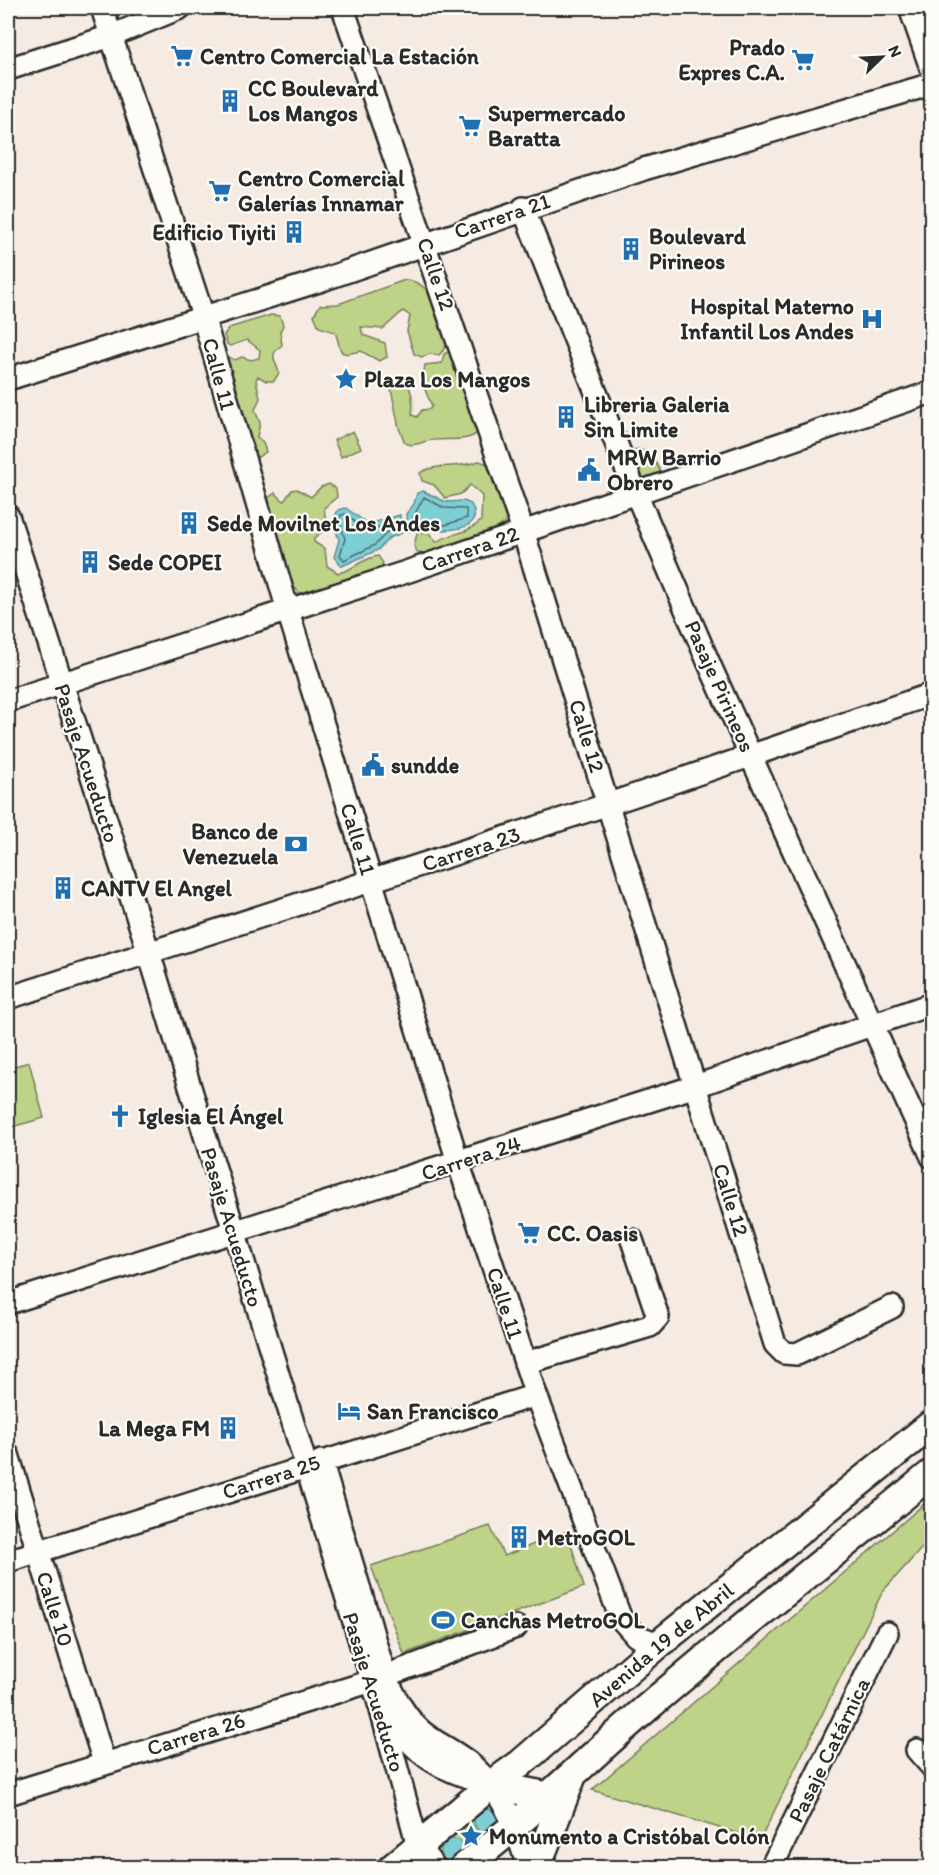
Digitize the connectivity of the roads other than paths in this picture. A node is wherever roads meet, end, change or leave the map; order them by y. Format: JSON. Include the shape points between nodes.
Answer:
{"nodes":[{"id":1,"x":102,"y":8,"type":"edge"},
{"id":2,"x":180,"y":8,"type":"edge"},
{"id":3,"x":343,"y":8,"type":"edge"},
{"id":4,"x":910,"y":8,"type":"edge"},
{"id":5,"x":111,"y":36,"type":"junction"},
{"id":6,"x":8,"y":69,"type":"edge"},
{"id":7,"x":932,"y":71,"type":"edge"},
{"id":8,"x":932,"y":84,"type":"edge"},
{"id":9,"x":523,"y":208,"type":"junction"},
{"id":10,"x":426,"y":243,"type":"junction"},
{"id":11,"x":203,"y":316,"type":"junction"},
{"id":12,"x":8,"y":379,"type":"edge"},
{"id":13,"x":932,"y":392,"type":"edge"},
{"id":14,"x":635,"y":492,"type":"junction"},
{"id":15,"x":8,"y":516,"type":"edge"},
{"id":16,"x":523,"y":531,"type":"junction"},
{"id":17,"x":288,"y":611,"type":"junction"},
{"id":18,"x":61,"y":685,"type":"junction"},
{"id":19,"x":932,"y":694,"type":"edge"},
{"id":20,"x":8,"y":701,"type":"edge"},
{"id":21,"x":751,"y":756,"type":"junction"},
{"id":22,"x":609,"y":804,"type":"junction"},
{"id":23,"x":372,"y":882,"type":"junction"},
{"id":24,"x":149,"y":953,"type":"junction"},
{"id":25,"x":8,"y":998,"type":"edge"},
{"id":26,"x":932,"y":1004,"type":"edge"},
{"id":27,"x":870,"y":1024,"type":"junction"},
{"id":28,"x":696,"y":1086,"type":"junction"},
{"id":29,"x":932,"y":1157,"type":"edge"},
{"id":30,"x":458,"y":1162,"type":"junction"},
{"id":31,"x":234,"y":1233,"type":"junction"},
{"id":32,"x":632,"y":1240,"type":"dead end"},
{"id":33,"x":8,"y":1304,"type":"edge"},
{"id":34,"x":892,"y":1307,"type":"dead end"},
{"id":35,"x":525,"y":1363,"type":"junction"},
{"id":36,"x":536,"y":1395,"type":"junction"},
{"id":37,"x":932,"y":1424,"type":"edge"},
{"id":38,"x":8,"y":1455,"type":"edge"},
{"id":39,"x":313,"y":1464,"type":"junction"},
{"id":40,"x":932,"y":1473,"type":"edge"},
{"id":41,"x":37,"y":1551,"type":"junction"},
{"id":42,"x":8,"y":1561,"type":"edge"},
{"id":43,"x":516,"y":1627,"type":"dead end"},
{"id":44,"x":887,"y":1633,"type":"dead end"},
{"id":45,"x":659,"y":1644,"type":"junction"},
{"id":46,"x":379,"y":1679,"type":"junction"},
{"id":47,"x":381,"y":1710,"type":"junction"},
{"id":48,"x":917,"y":1750,"type":"dead end"},
{"id":49,"x":104,"y":1762,"type":"junction"},
{"id":50,"x":932,"y":1767,"type":"edge"},
{"id":51,"x":574,"y":1772,"type":"junction"},
{"id":52,"x":491,"y":1785,"type":"junction"},
{"id":53,"x":8,"y":1794,"type":"edge"},
{"id":54,"x":548,"y":1796,"type":"junction"},
{"id":55,"x":516,"y":1827,"type":"junction"},
{"id":56,"x":418,"y":1846,"type":"junction"},
{"id":57,"x":392,"y":1868,"type":"edge"},
{"id":58,"x":435,"y":1868,"type":"edge"},
{"id":59,"x":463,"y":1868,"type":"edge"},
{"id":60,"x":528,"y":1868,"type":"edge"},
{"id":61,"x":536,"y":1868,"type":"edge"},
{"id":62,"x":771,"y":1868,"type":"edge"}],
"edges":[{"from":1,"to":5,"type":"street","name":"Calle 11"},
{"from":2,"to":5,"type":"street"},
{"from":3,"to":10,"type":"street","name":"Calle 12"},
{"from":4,"to":7,"type":"street"},
{"from":5,"to":6,"type":"street"},
{"from":5,"to":11,"type":"street","name":"Calle 11"},
{"from":8,"to":9,"type":"street","name":"Carrera 21"},
{"from":9,"to":10,"type":"street","name":"Carrera 21"},
{"from":9,"to":14,"type":"street","name":"Pasaje Pirineos"},
{"from":10,"to":11,"type":"street","name":"Carrera 21"},
{"from":10,"to":16,"type":"street","name":"Calle 12"},
{"from":11,"to":12,"type":"street","name":"Carrera 21"},
{"from":11,"to":17,"type":"street","name":"Calle 11"},
{"from":13,"to":14,"type":"street","name":"Carrera 22"},
{"from":14,"to":16,"type":"street","name":"Carrera 22"},
{"from":14,"to":21,"type":"street","name":"Pasaje Pirineos"},
{"from":15,"to":18,"type":"street","name":"Pasaje Acueducto"},
{"from":16,"to":17,"type":"street","name":"Carrera 22"},
{"from":16,"to":22,"type":"street","name":"Calle 12"},
{"from":17,"to":18,"type":"street","name":"Carrera 22"},
{"from":17,"to":23,"type":"street","name":"Calle 11"},
{"from":18,"to":20,"type":"street","name":"Carrera 22"},
{"from":18,"to":24,"type":"street","name":"Pasaje Acueducto"},
{"from":19,"to":21,"type":"street","name":"Carrera 23"},
{"from":21,"to":22,"type":"street","name":"Carrera 23"},
{"from":21,"to":27,"type":"street","name":"Pasaje Pirineos"},
{"from":22,"to":23,"type":"street","name":"Carrera 23"},
{"from":22,"to":28,"type":"street","name":"Calle 12"},
{"from":23,"to":24,"type":"street","name":"Carrera 23"},
{"from":23,"to":30,"type":"street","name":"Calle 11"},
{"from":24,"to":25,"type":"street","name":"Carrera 23"},
{"from":24,"to":31,"type":"street","name":"Pasaje Acueducto"},
{"from":26,"to":27,"type":"street","name":"Carrera 24"},
{"from":27,"to":28,"type":"street","name":"Carrera 24"},
{"from":27,"to":29,"type":"street","name":"Pasaje Pirineos"},
{"from":28,"to":30,"type":"street","name":"Carrera 24"},
{"from":28,"to":34,"type":"street","name":"Calle 12","via":[[775,1344],[784,1353],[797,1354]]},
{"from":30,"to":31,"type":"street","name":"Carrera 24"},
{"from":30,"to":35,"type":"street","name":"Calle 11"},
{"from":31,"to":33,"type":"street","name":"Carrera 24"},
{"from":31,"to":39,"type":"street","name":"Pasaje Acueducto"},
{"from":32,"to":35,"type":"street","via":[[658,1317],[655,1322]]},
{"from":35,"to":36,"type":"street","name":"Calle 11"},
{"from":36,"to":39,"type":"street","name":"Carrera 25"},
{"from":36,"to":45,"type":"street","name":"Calle 11","via":[[621,1619],[636,1636]]},
{"from":37,"to":45,"type":"main road","name":"Avenida 19 de Abril"},
{"from":38,"to":41,"type":"street","name":"Calle 10"},
{"from":39,"to":41,"type":"street","name":"Carrera 25"},
{"from":39,"to":46,"type":"street","name":"Pasaje Acueducto"},
{"from":40,"to":51,"type":"main road","name":"Avenida 19 de Abril"},
{"from":41,"to":42,"type":"street","name":"Carrera 25"},
{"from":41,"to":49,"type":"street","name":"Calle 10"},
{"from":43,"to":46,"type":"street","name":"Carrera 26"},
{"from":44,"to":62,"type":"street","name":"Pasaje Catárnica"},
{"from":45,"to":52,"type":"main road","name":"Avenida 19 de Abril"},
{"from":46,"to":47,"type":"street","name":"Pasaje Acueducto"},
{"from":46,"to":49,"type":"street","name":"Carrera 26"},
{"from":46,"to":52,"type":"street","via":[[423,1733],[467,1761]]},
{"from":47,"to":52,"type":"street","via":[[427,1759]]},
{"from":47,"to":56,"type":"street","name":"Pasaje Acueducto"},
{"from":48,"to":50,"type":"street"},
{"from":49,"to":53,"type":"street","name":"Carrera 26"},
{"from":51,"to":54,"type":"main road","name":"Avenida 19 de Abril"},
{"from":51,"to":61,"type":"main road"},
{"from":52,"to":54,"type":"main road"},
{"from":52,"to":55,"type":"street"},
{"from":52,"to":56,"type":"main road","name":"Avenida 19 de Abril"},
{"from":54,"to":55,"type":"main road","name":"Avenida 19 de Abril"},
{"from":55,"to":59,"type":"main road","name":"Avenida 19 de Abril"},
{"from":55,"to":60,"type":"street"},
{"from":56,"to":57,"type":"main road","name":"Avenida 19 de Abril"},
{"from":56,"to":58,"type":"street","name":"Pasaje Acueducto"}]}
